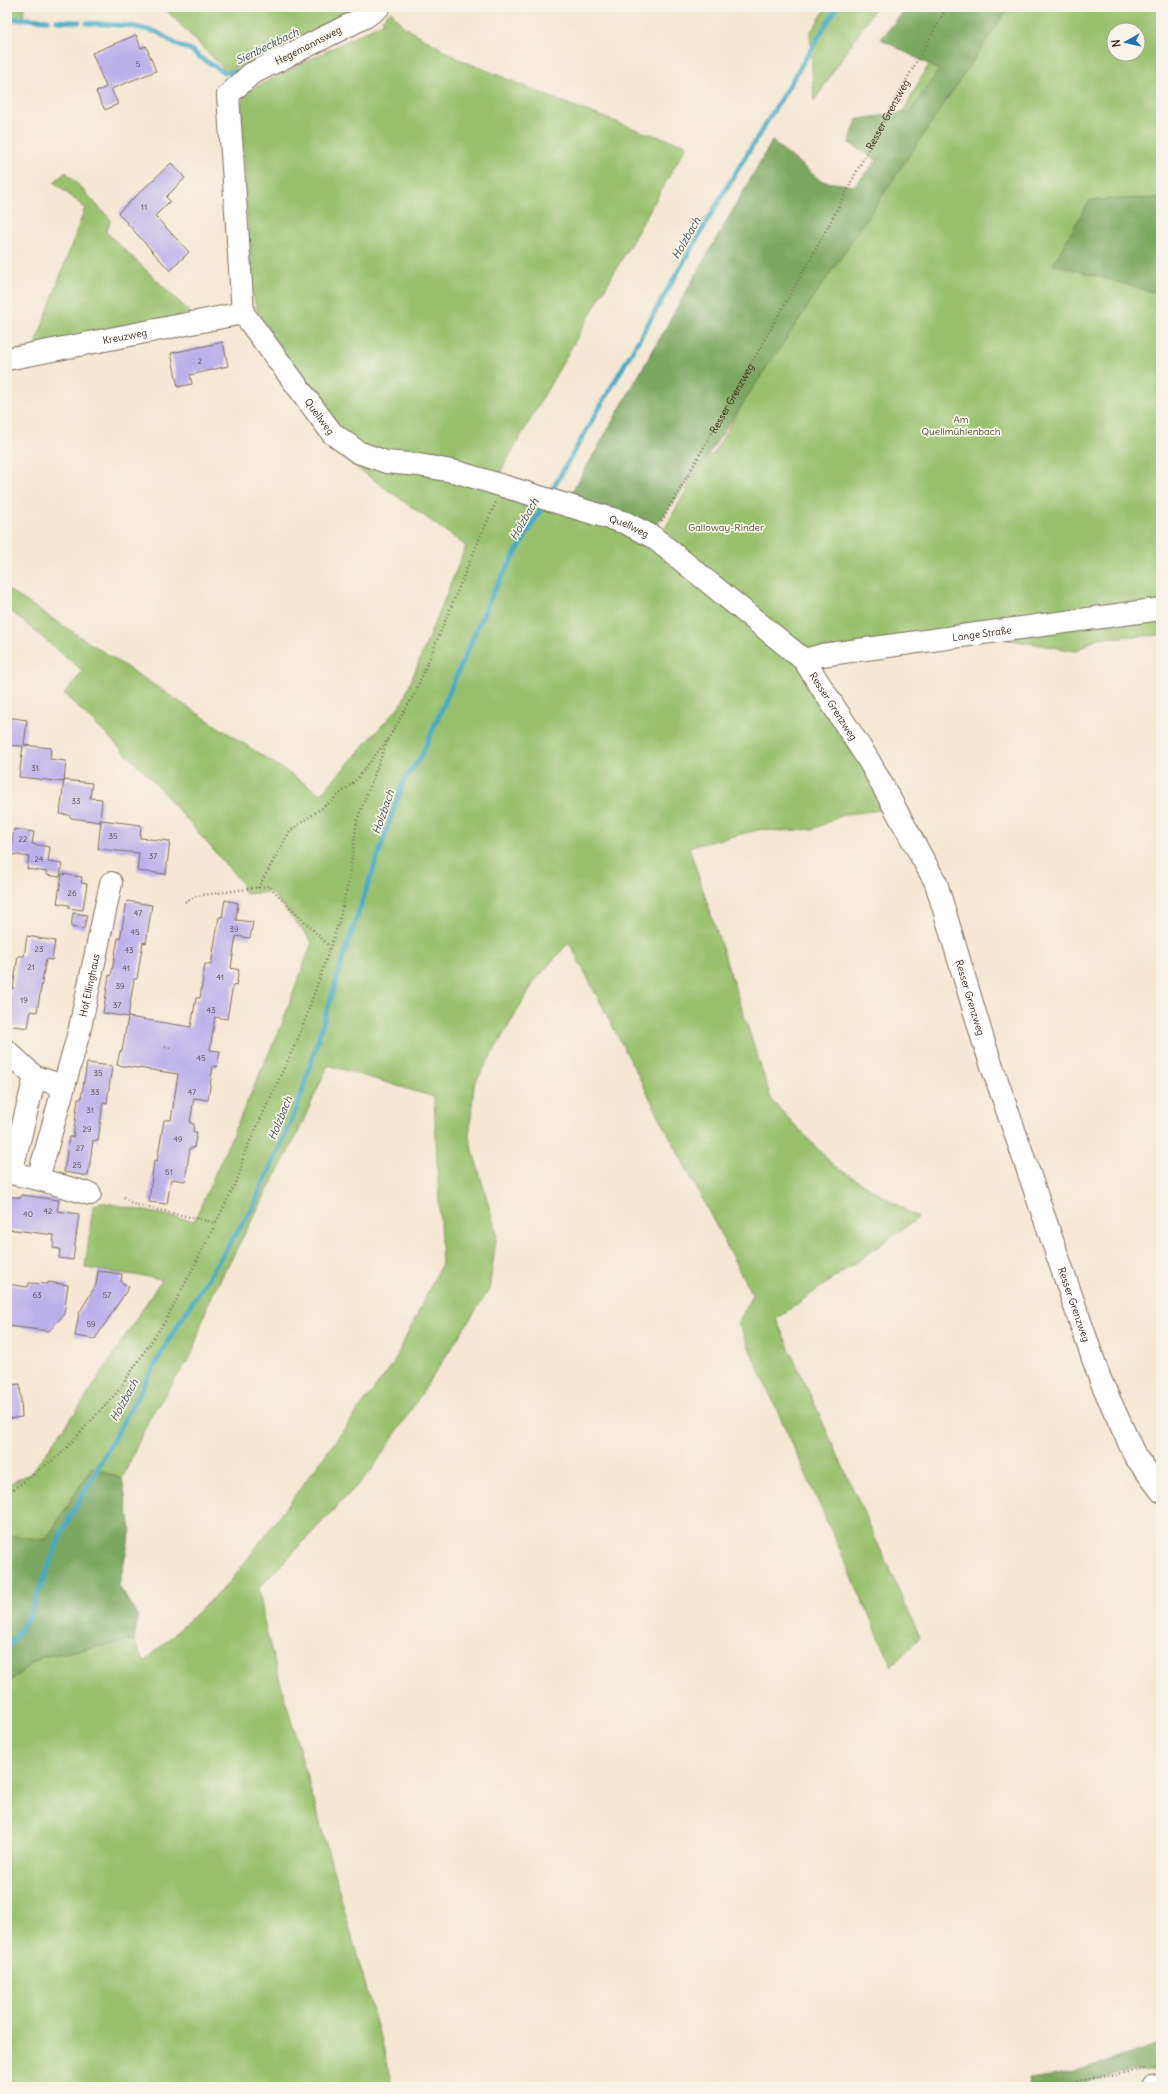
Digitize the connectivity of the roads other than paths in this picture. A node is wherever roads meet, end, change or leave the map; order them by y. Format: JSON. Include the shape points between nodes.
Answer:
{"nodes":[{"id":1,"x":379,"y":7,"type":"edge"},
{"id":2,"x":243,"y":313,"type":"junction"},
{"id":3,"x":7,"y":359,"type":"edge"},
{"id":4,"x":653,"y":537,"type":"joint"},
{"id":5,"x":1161,"y":609,"type":"edge"},
{"id":6,"x":804,"y":660,"type":"junction"},
{"id":7,"x":111,"y":883,"type":"dead end"},
{"id":8,"x":7,"y":1051,"type":"edge"},
{"id":9,"x":35,"y":1077,"type":"junction"},
{"id":10,"x":64,"y":1086,"type":"junction"},
{"id":11,"x":38,"y":1179,"type":"junction"},
{"id":12,"x":90,"y":1194,"type":"dead end"},
{"id":13,"x":1161,"y":1491,"type":"edge"},
{"id":14,"x":1150,"y":2078,"type":"edge"},
{"id":15,"x":1161,"y":2086,"type":"edge"}],
"edges":[{"from":1,"to":2,"type":"street","name":"Hegemannsweg","via":[[365,17],[251,74],[228,95]]},
{"from":2,"to":3,"type":"street","name":"Kreuzweg"},
{"from":2,"to":4,"type":"street","name":"Quellweg","via":[[332,433],[358,452],[386,462],[457,472],[626,523]]},
{"from":4,"to":6,"type":"street","name":"Resser Grenzweg"},
{"from":5,"to":6,"type":"street","name":"Lange Straße","via":[[837,652]]},
{"from":6,"to":13,"type":"street","name":"Resser Grenzweg","via":[[869,761],[936,883],[984,1043],[1100,1379],[1135,1456]]},
{"from":7,"to":10,"type":"street","name":"Hof Ellinghaus","via":[[79,1032]]},
{"from":8,"to":9,"type":"street"},
{"from":9,"to":10,"type":"street"},
{"from":9,"to":11,"type":"street","via":[[11,1173]]},
{"from":10,"to":11,"type":"street","name":"Hof Ellinghaus"},
{"from":11,"to":12,"type":"street"},
{"from":14,"to":15,"type":"street"}]}
